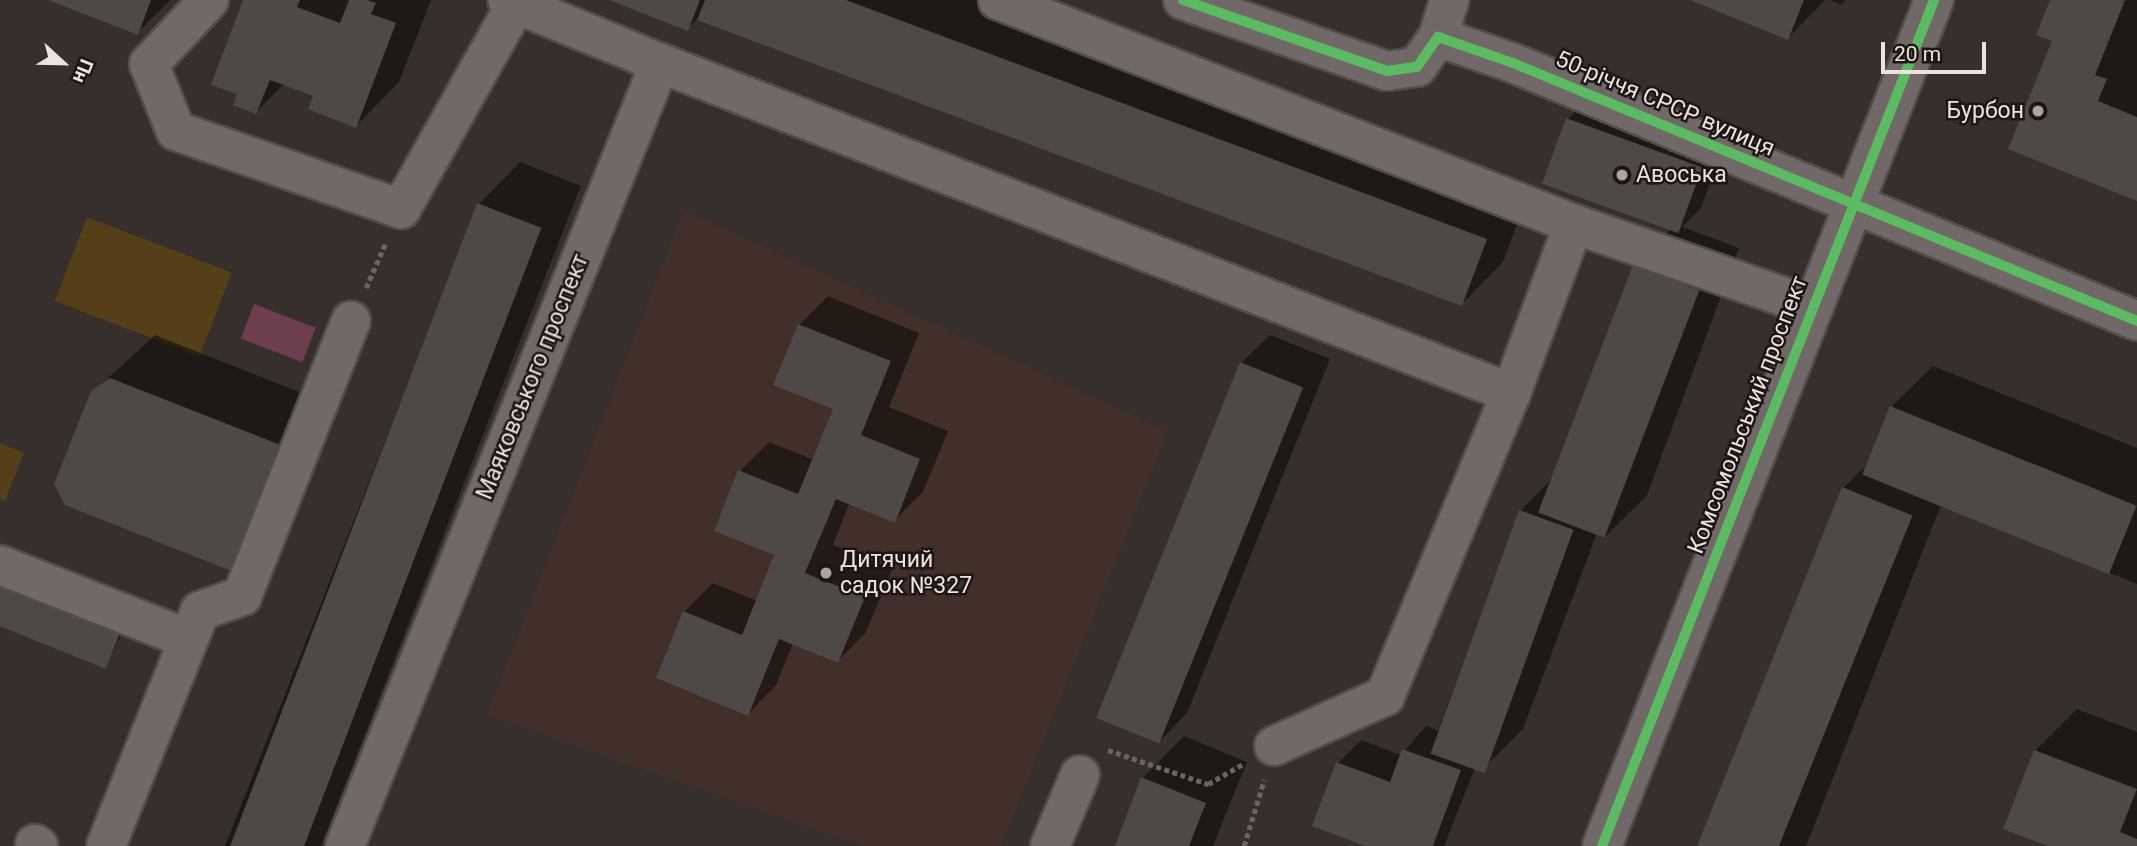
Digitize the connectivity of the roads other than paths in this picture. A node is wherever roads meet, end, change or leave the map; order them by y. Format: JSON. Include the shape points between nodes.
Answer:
{"nodes":[{"id":1,"x":209,"y":0,"type":"edge"},
{"id":2,"x":998,"y":0,"type":"edge"},
{"id":3,"x":1183,"y":0,"type":"edge"},
{"id":4,"x":1449,"y":0,"type":"edge"},
{"id":5,"x":1934,"y":0,"type":"edge"},
{"id":6,"x":511,"y":2,"type":"edge"},
{"id":7,"x":1438,"y":37,"type":"junction"},
{"id":8,"x":660,"y":63,"type":"junction"},
{"id":9,"x":1854,"y":205,"type":"junction"},
{"id":10,"x":1574,"y":224,"type":"junction"},
{"id":11,"x":1814,"y":307,"type":"junction"},
{"id":12,"x":351,"y":321,"type":"road end"},
{"id":13,"x":2137,"y":321,"type":"edge"},
{"id":14,"x":1511,"y":393,"type":"junction"},
{"id":15,"x":0,"y":565,"type":"edge"},
{"id":16,"x":188,"y":639,"type":"junction"},
{"id":17,"x":1274,"y":746,"type":"road end"},
{"id":18,"x":1080,"y":775,"type":"road end"},
{"id":19,"x":106,"y":846,"type":"edge"},
{"id":20,"x":345,"y":846,"type":"edge"},
{"id":21,"x":1050,"y":846,"type":"edge"},
{"id":22,"x":1602,"y":846,"type":"edge"}],
"edges":[{"from":1,"to":6,"type":"street","via":[[149,64],[176,131],[401,209]]},
{"from":2,"to":10,"type":"street"},
{"from":3,"to":7,"type":"street","via":[[1387,71],[1417,67]]},
{"from":4,"to":7,"type":"street"},
{"from":5,"to":9,"type":"street","name":"Комсомольський проспект"},
{"from":6,"to":8,"type":"street"},
{"from":7,"to":9,"type":"street","name":"50-річчя СРСР вулиця"},
{"from":8,"to":14,"type":"street"},
{"from":8,"to":20,"type":"street","name":"Маяковського проспект"},
{"from":9,"to":11,"type":"street","name":"Комсомольський проспект"},
{"from":9,"to":13,"type":"street","name":"50-річчя СРСР вулиця"},
{"from":10,"to":11,"type":"street"},
{"from":10,"to":14,"type":"street"},
{"from":11,"to":22,"type":"street","name":"Комсомольський проспект"},
{"from":12,"to":16,"type":"street","via":[[242,596],[200,611]]},
{"from":14,"to":17,"type":"street","via":[[1385,696]]},
{"from":15,"to":16,"type":"street"},
{"from":16,"to":19,"type":"street"},
{"from":18,"to":21,"type":"street"}]}
